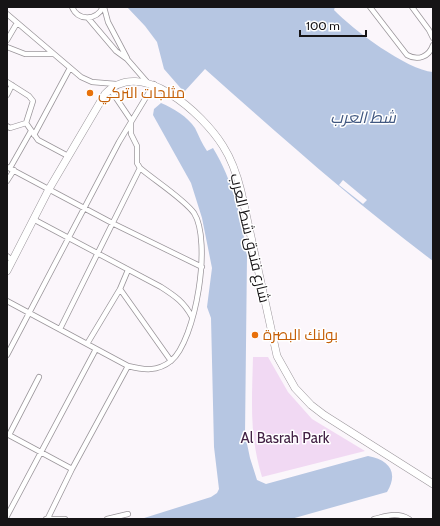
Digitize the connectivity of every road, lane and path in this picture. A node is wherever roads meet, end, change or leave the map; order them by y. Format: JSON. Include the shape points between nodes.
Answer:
{"nodes":[{"id":1,"x":72,"y":7,"type":"edge"},
{"id":2,"x":103,"y":7,"type":"edge"},
{"id":3,"x":370,"y":7,"type":"edge"},
{"id":4,"x":412,"y":7,"type":"edge"},
{"id":5,"x":7,"y":14,"type":"edge"},
{"id":6,"x":88,"y":18,"type":"junction"},
{"id":7,"x":17,"y":23,"type":"junction"},
{"id":8,"x":433,"y":38,"type":"edge"},
{"id":9,"x":7,"y":40,"type":"edge"},
{"id":10,"x":433,"y":45,"type":"edge"},
{"id":11,"x":7,"y":47,"type":"edge"},
{"id":12,"x":53,"y":54,"type":"junction"},
{"id":13,"x":127,"y":59,"type":"junction"},
{"id":14,"x":70,"y":68,"type":"junction"},
{"id":15,"x":7,"y":82,"type":"edge"},
{"id":16,"x":150,"y":83,"type":"junction"},
{"id":17,"x":12,"y":86,"type":"junction"},
{"id":18,"x":113,"y":87,"type":"junction"},
{"id":19,"x":7,"y":95,"type":"edge"},
{"id":20,"x":131,"y":120,"type":"junction"},
{"id":21,"x":26,"y":123,"type":"junction"},
{"id":22,"x":7,"y":126,"type":"edge"},
{"id":23,"x":33,"y":133,"type":"junction"},
{"id":24,"x":68,"y":156,"type":"junction"},
{"id":25,"x":10,"y":168,"type":"edge"},
{"id":26,"x":140,"y":168,"type":"junction"},
{"id":27,"x":7,"y":181,"type":"edge"},
{"id":28,"x":49,"y":189,"type":"junction"},
{"id":29,"x":84,"y":208,"type":"junction"},
{"id":30,"x":33,"y":219,"type":"junction"},
{"id":31,"x":114,"y":224,"type":"junction"},
{"id":32,"x":69,"y":238,"type":"junction"},
{"id":33,"x":98,"y":254,"type":"junction"},
{"id":34,"x":10,"y":258,"type":"edge"},
{"id":35,"x":202,"y":267,"type":"junction"},
{"id":36,"x":128,"y":270,"type":"junction"},
{"id":37,"x":7,"y":271,"type":"edge"},
{"id":38,"x":120,"y":289,"type":"junction"},
{"id":39,"x":7,"y":301,"type":"edge"},
{"id":40,"x":30,"y":313,"type":"junction"},
{"id":41,"x":192,"y":316,"type":"junction"},
{"id":42,"x":60,"y":329,"type":"junction"},
{"id":43,"x":87,"y":344,"type":"junction"},
{"id":44,"x":96,"y":349,"type":"junction"},
{"id":45,"x":7,"y":355,"type":"edge"},
{"id":46,"x":171,"y":361,"type":"junction"},
{"id":47,"x":128,"y":366,"type":"junction"},
{"id":48,"x":39,"y":377,"type":"dead end"},
{"id":49,"x":8,"y":435,"type":"edge"},
{"id":50,"x":41,"y":452,"type":"junction"},
{"id":51,"x":72,"y":469,"type":"junction"},
{"id":52,"x":433,"y":484,"type":"edge"},
{"id":53,"x":128,"y":514,"type":"dead end"},
{"id":54,"x":7,"y":516,"type":"edge"},
{"id":55,"x":47,"y":519,"type":"edge"},
{"id":56,"x":65,"y":519,"type":"edge"},
{"id":57,"x":107,"y":519,"type":"edge"},
{"id":58,"x":374,"y":519,"type":"edge"},
{"id":59,"x":409,"y":519,"type":"edge"}],
"edges":[{"from":1,"to":6,"type":"street","via":[[80,16]]},
{"from":2,"to":6,"type":"street","via":[[97,15]]},
{"from":2,"to":13,"type":"street"},
{"from":3,"to":10,"type":"street","via":[[407,55],[421,58]]},
{"from":4,"to":8,"type":"street"},
{"from":5,"to":7,"type":"street"},
{"from":6,"to":13,"type":"street","via":[[116,51]]},
{"from":7,"to":9,"type":"street"},
{"from":7,"to":12,"type":"street"},
{"from":11,"to":12,"type":"street","via":[[25,54]]},
{"from":12,"to":14,"type":"street"},
{"from":13,"to":16,"type":"street"},
{"from":14,"to":18,"type":"street","via":[[87,80]]},
{"from":14,"to":23,"type":"street"},
{"from":15,"to":17,"type":"street"},
{"from":16,"to":18,"type":"main road","via":[[131,81]]},
{"from":16,"to":20,"type":"street"},
{"from":16,"to":52,"type":"main road","name":"شارع فندق شط العرب","via":[[164,90],[203,121],[228,154],[241,191],[276,351],[289,379],[311,405],[324,415]]},
{"from":17,"to":19,"type":"street"},
{"from":17,"to":21,"type":"street","via":[[29,96],[32,101]]},
{"from":18,"to":20,"type":"street"},
{"from":18,"to":24,"type":"main road","via":[[99,102]]},
{"from":20,"to":26,"type":"street","via":[[131,134],[137,146],[137,163]]},
{"from":20,"to":29,"type":"street"},
{"from":21,"to":22,"type":"street","via":[[10,128]]},
{"from":21,"to":23,"type":"street"},
{"from":23,"to":24,"type":"street","via":[[38,140]]},
{"from":23,"to":25,"type":"street"},
{"from":24,"to":28,"type":"main road"},
{"from":25,"to":27,"type":"street"},
{"from":25,"to":28,"type":"street"},
{"from":26,"to":31,"type":"street"},
{"from":26,"to":35,"type":"street","via":[[194,213],[201,236]]},
{"from":28,"to":29,"type":"street"},
{"from":28,"to":30,"type":"main road"},
{"from":29,"to":31,"type":"street"},
{"from":29,"to":32,"type":"street"},
{"from":30,"to":32,"type":"street"},
{"from":30,"to":34,"type":"main road"},
{"from":31,"to":33,"type":"street"},
{"from":31,"to":35,"type":"street"},
{"from":32,"to":33,"type":"street"},
{"from":32,"to":40,"type":"street"},
{"from":33,"to":36,"type":"street"},
{"from":33,"to":42,"type":"street"},
{"from":34,"to":37,"type":"main road"},
{"from":35,"to":41,"type":"street"},
{"from":36,"to":38,"type":"street"},
{"from":36,"to":41,"type":"street","via":[[179,298]]},
{"from":38,"to":43,"type":"street"},
{"from":38,"to":46,"type":"street"},
{"from":39,"to":40,"type":"street"},
{"from":40,"to":42,"type":"street"},
{"from":40,"to":45,"type":"street"},
{"from":41,"to":46,"type":"street","via":[[183,345]]},
{"from":42,"to":43,"type":"street"},
{"from":43,"to":44,"type":"street"},
{"from":44,"to":47,"type":"street"},
{"from":44,"to":50,"type":"street"},
{"from":46,"to":47,"type":"street","via":[[151,370]]},
{"from":47,"to":51,"type":"street"},
{"from":48,"to":49,"type":"street"},
{"from":49,"to":50,"type":"street"},
{"from":50,"to":51,"type":"street"},
{"from":50,"to":54,"type":"street"},
{"from":51,"to":55,"type":"street"},
{"from":53,"to":57,"type":"street"},
{"from":55,"to":56,"type":"street"},
{"from":58,"to":59,"type":"street","via":[[399,514]]}]}
